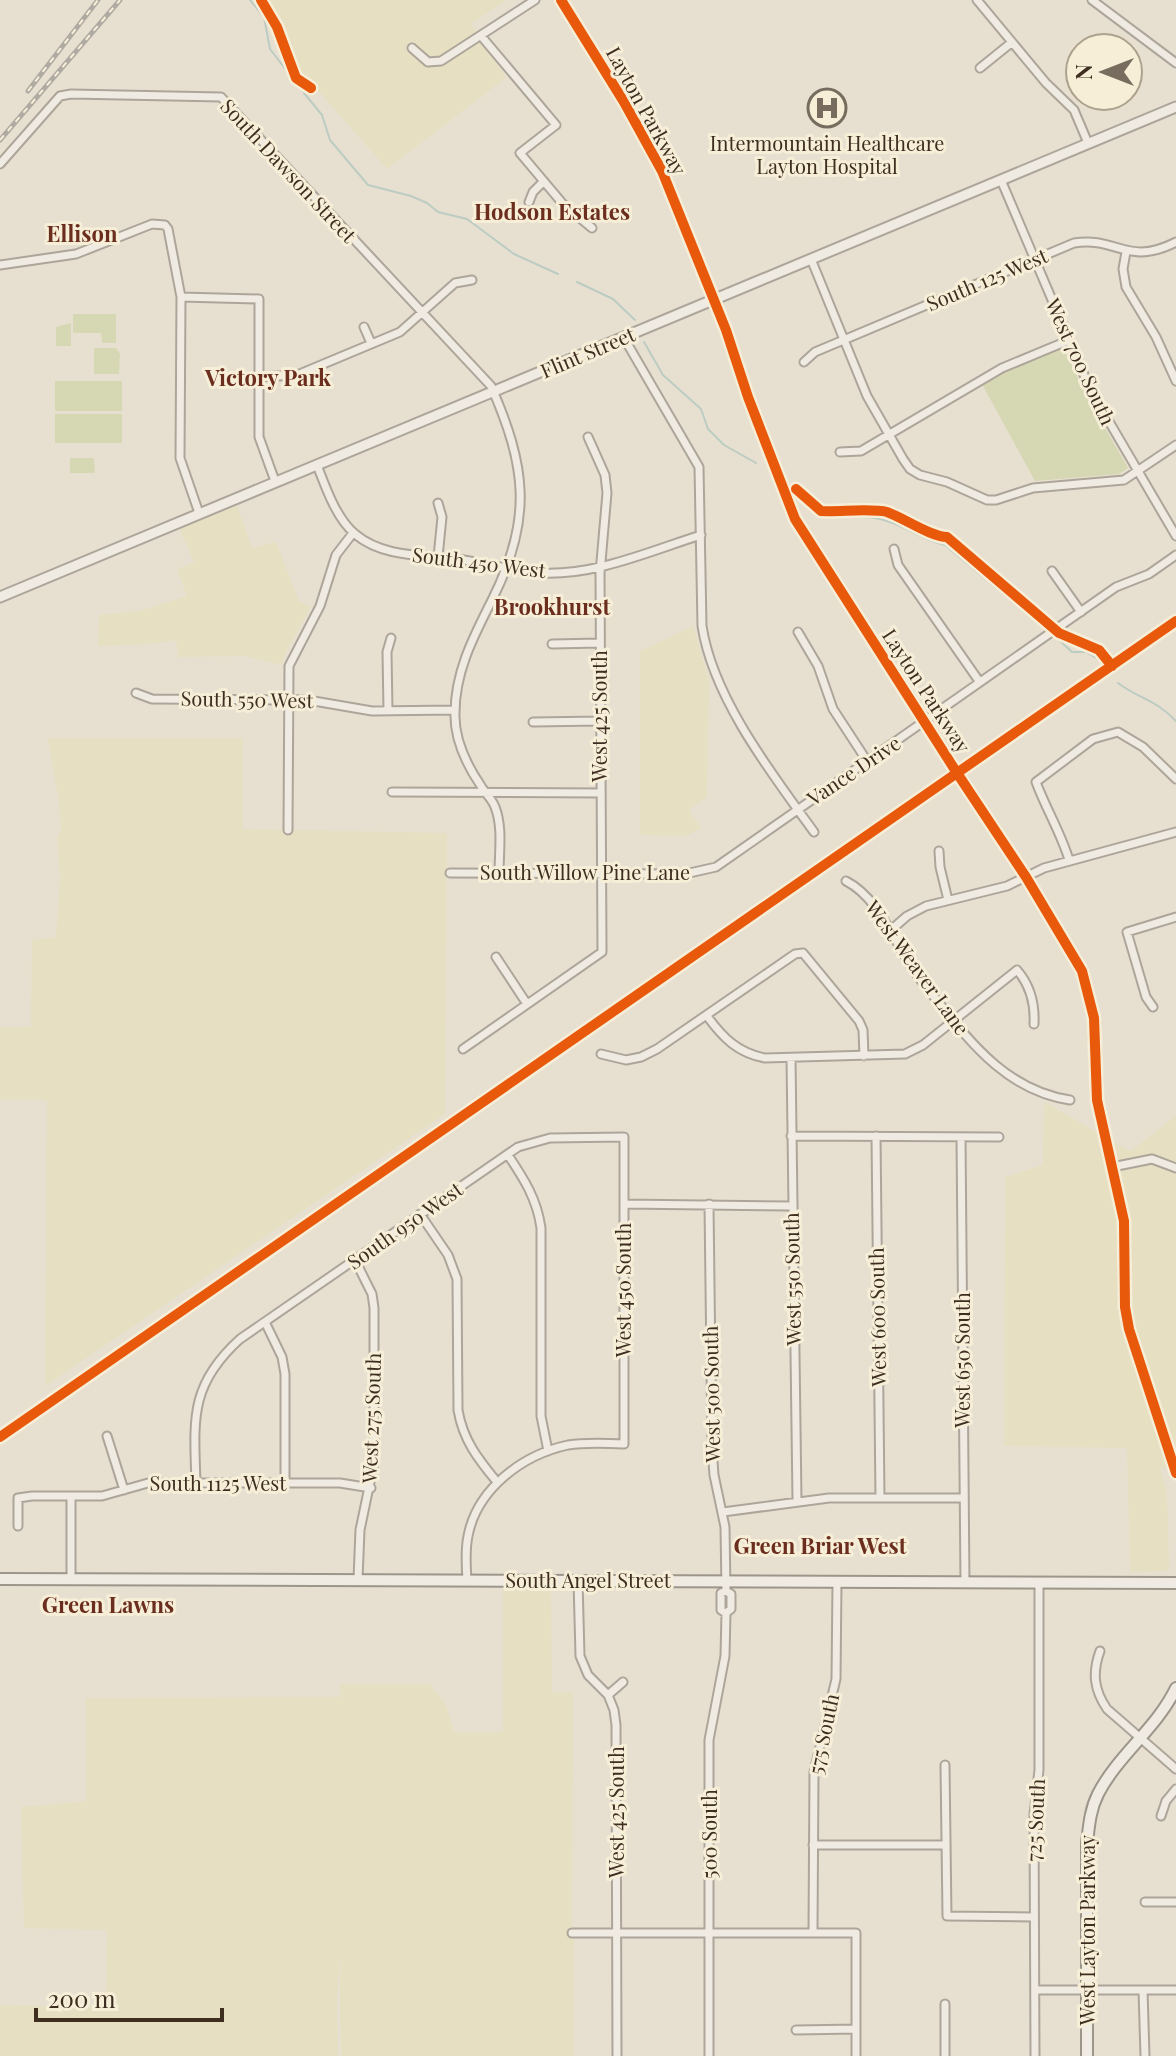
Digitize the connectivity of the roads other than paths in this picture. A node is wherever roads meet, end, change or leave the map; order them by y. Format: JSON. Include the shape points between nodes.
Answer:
{"nodes":[{"id":1,"x":535,"y":0,"type":"edge"},
{"id":2,"x":561,"y":0,"type":"edge"},
{"id":3,"x":977,"y":0,"type":"edge"},
{"id":4,"x":1092,"y":0,"type":"edge"},
{"id":5,"x":482,"y":37,"type":"junction"},
{"id":6,"x":1011,"y":43,"type":"junction"},
{"id":7,"x":412,"y":48,"type":"dead end"},
{"id":8,"x":1176,"y":63,"type":"edge"},
{"id":9,"x":980,"y":68,"type":"dead end"},
{"id":10,"x":1176,"y":107,"type":"edge"},
{"id":11,"x":1088,"y":143,"type":"junction"},
{"id":12,"x":0,"y":164,"type":"edge"},
{"id":13,"x":1001,"y":180,"type":"junction"},
{"id":14,"x":543,"y":182,"type":"junction"},
{"id":15,"x":529,"y":202,"type":"dead end"},
{"id":16,"x":592,"y":228,"type":"dead end"},
{"id":17,"x":1176,"y":242,"type":"edge"},
{"id":18,"x":1126,"y":252,"type":"junction"},
{"id":19,"x":811,"y":259,"type":"junction"},
{"id":20,"x":1034,"y":261,"type":"junction"},
{"id":21,"x":0,"y":265,"type":"edge"},
{"id":22,"x":472,"y":280,"type":"dead end"},
{"id":23,"x":181,"y":297,"type":"junction"},
{"id":24,"x":713,"y":299,"type":"junction"},
{"id":25,"x":424,"y":313,"type":"junction"},
{"id":26,"x":364,"y":327,"type":"dead end"},
{"id":27,"x":624,"y":338,"type":"junction"},
{"id":28,"x":844,"y":340,"type":"junction"},
{"id":29,"x":1067,"y":341,"type":"junction"},
{"id":30,"x":371,"y":343,"type":"junction"},
{"id":31,"x":804,"y":362,"type":"dead end"},
{"id":32,"x":260,"y":377,"type":"junction"},
{"id":33,"x":1176,"y":381,"type":"edge"},
{"id":34,"x":494,"y":392,"type":"junction"},
{"id":35,"x":889,"y":435,"type":"junction"},
{"id":36,"x":588,"y":437,"type":"dead end"},
{"id":37,"x":1176,"y":445,"type":"edge"},
{"id":38,"x":840,"y":452,"type":"dead end"},
{"id":39,"x":317,"y":465,"type":"junction"},
{"id":40,"x":1137,"y":472,"type":"junction"},
{"id":41,"x":275,"y":481,"type":"junction"},
{"id":42,"x":438,"y":503,"type":"dead end"},
{"id":43,"x":199,"y":513,"type":"junction"},
{"id":44,"x":353,"y":533,"type":"junction"},
{"id":45,"x":701,"y":535,"type":"junction"},
{"id":46,"x":1176,"y":536,"type":"edge"},
{"id":47,"x":894,"y":549,"type":"dead end"},
{"id":48,"x":1176,"y":555,"type":"edge"},
{"id":49,"x":438,"y":557,"type":"junction"},
{"id":50,"x":600,"y":566,"type":"junction"},
{"id":51,"x":507,"y":568,"type":"junction"},
{"id":52,"x":1052,"y":571,"type":"dead end"},
{"id":53,"x":0,"y":597,"type":"edge"},
{"id":54,"x":1081,"y":612,"type":"junction"},
{"id":55,"x":798,"y":632,"type":"dead end"},
{"id":56,"x":391,"y":638,"type":"dead end"},
{"id":57,"x":600,"y":643,"type":"junction"},
{"id":58,"x":552,"y":644,"type":"dead end"},
{"id":59,"x":979,"y":681,"type":"junction"},
{"id":60,"x":136,"y":693,"type":"dead end"},
{"id":61,"x":287,"y":700,"type":"junction"},
{"id":62,"x":454,"y":710,"type":"junction"},
{"id":63,"x":388,"y":711,"type":"junction"},
{"id":64,"x":600,"y":721,"type":"junction"},
{"id":65,"x":533,"y":722,"type":"dead end"},
{"id":66,"x":926,"y":722,"type":"junction"},
{"id":67,"x":867,"y":761,"type":"junction"},
{"id":68,"x":1176,"y":779,"type":"edge"},
{"id":69,"x":392,"y":792,"type":"dead end"},
{"id":70,"x":486,"y":793,"type":"junction"},
{"id":71,"x":601,"y":793,"type":"junction"},
{"id":72,"x":798,"y":810,"type":"junction"},
{"id":73,"x":288,"y":830,"type":"dead end"},
{"id":74,"x":814,"y":832,"type":"dead end"},
{"id":75,"x":1176,"y":832,"type":"edge"},
{"id":76,"x":939,"y":851,"type":"dead end"},
{"id":77,"x":1069,"y":860,"type":"junction"},
{"id":78,"x":450,"y":873,"type":"dead end"},
{"id":79,"x":499,"y":874,"type":"junction"},
{"id":80,"x":601,"y":875,"type":"junction"},
{"id":81,"x":1026,"y":877,"type":"junction"},
{"id":82,"x":846,"y":881,"type":"dead end"},
{"id":83,"x":948,"y":900,"type":"junction"},
{"id":84,"x":1176,"y":917,"type":"edge"},
{"id":85,"x":891,"y":930,"type":"junction"},
{"id":86,"x":496,"y":957,"type":"dead end"},
{"id":87,"x":527,"y":1004,"type":"junction"},
{"id":88,"x":1153,"y":1007,"type":"dead end"},
{"id":89,"x":707,"y":1016,"type":"junction"},
{"id":90,"x":953,"y":1021,"type":"junction"},
{"id":91,"x":1034,"y":1024,"type":"dead end"},
{"id":92,"x":463,"y":1049,"type":"dead end"},
{"id":93,"x":601,"y":1054,"type":"dead end"},
{"id":94,"x":864,"y":1056,"type":"junction"},
{"id":95,"x":791,"y":1058,"type":"junction"},
{"id":96,"x":1070,"y":1100,"type":"dead end"},
{"id":97,"x":791,"y":1136,"type":"junction"},
{"id":98,"x":876,"y":1136,"type":"junction"},
{"id":99,"x":624,"y":1137,"type":"joint"},
{"id":100,"x":961,"y":1137,"type":"junction"},
{"id":101,"x":999,"y":1137,"type":"dead end"},
{"id":102,"x":508,"y":1155,"type":"junction"},
{"id":103,"x":1112,"y":1167,"type":"junction"},
{"id":104,"x":1176,"y":1168,"type":"edge"},
{"id":105,"x":624,"y":1204,"type":"junction"},
{"id":106,"x":709,"y":1204,"type":"junction"},
{"id":107,"x":792,"y":1206,"type":"junction"},
{"id":108,"x":420,"y":1214,"type":"junction"},
{"id":109,"x":355,"y":1260,"type":"junction"},
{"id":110,"x":265,"y":1322,"type":"junction"},
{"id":111,"x":107,"y":1436,"type":"dead end"},
{"id":112,"x":548,"y":1451,"type":"junction"},
{"id":113,"x":1176,"y":1473,"type":"edge"},
{"id":114,"x":497,"y":1482,"type":"junction"},
{"id":115,"x":196,"y":1483,"type":"junction"},
{"id":116,"x":285,"y":1483,"type":"junction"},
{"id":117,"x":371,"y":1488,"type":"junction"},
{"id":118,"x":124,"y":1490,"type":"junction"},
{"id":119,"x":71,"y":1496,"type":"junction"},
{"id":120,"x":880,"y":1498,"type":"junction"},
{"id":121,"x":964,"y":1498,"type":"junction"},
{"id":122,"x":797,"y":1500,"type":"junction"},
{"id":123,"x":723,"y":1512,"type":"junction"},
{"id":124,"x":18,"y":1526,"type":"dead end"},
{"id":125,"x":0,"y":1579,"type":"edge"},
{"id":126,"x":358,"y":1579,"type":"junction"},
{"id":127,"x":71,"y":1580,"type":"junction"},
{"id":128,"x":467,"y":1580,"type":"junction"},
{"id":129,"x":578,"y":1580,"type":"junction"},
{"id":130,"x":837,"y":1583,"type":"junction"},
{"id":131,"x":965,"y":1583,"type":"junction"},
{"id":132,"x":1176,"y":1583,"type":"edge"},
{"id":133,"x":1039,"y":1584,"type":"junction"},
{"id":134,"x":726,"y":1587,"type":"junction"},
{"id":135,"x":1100,"y":1651,"type":"dead end"},
{"id":136,"x":623,"y":1682,"type":"dead end"},
{"id":137,"x":1176,"y":1688,"type":"edge"},
{"id":138,"x":608,"y":1695,"type":"junction"},
{"id":139,"x":1140,"y":1739,"type":"junction"},
{"id":140,"x":945,"y":1765,"type":"dead end"},
{"id":141,"x":1176,"y":1769,"type":"edge"},
{"id":142,"x":1176,"y":1789,"type":"edge"},
{"id":143,"x":1161,"y":1816,"type":"dead end"},
{"id":144,"x":813,"y":1845,"type":"junction"},
{"id":145,"x":946,"y":1845,"type":"junction"},
{"id":146,"x":1145,"y":1902,"type":"dead end"},
{"id":147,"x":1176,"y":1902,"type":"edge"},
{"id":148,"x":1034,"y":1917,"type":"junction"},
{"id":149,"x":572,"y":1933,"type":"dead end"},
{"id":150,"x":617,"y":1933,"type":"junction"},
{"id":151,"x":710,"y":1933,"type":"junction"},
{"id":152,"x":813,"y":1933,"type":"junction"},
{"id":153,"x":1035,"y":1990,"type":"junction"},
{"id":154,"x":1087,"y":1990,"type":"junction"},
{"id":155,"x":1143,"y":1990,"type":"junction"},
{"id":156,"x":1176,"y":1990,"type":"edge"},
{"id":157,"x":945,"y":2004,"type":"dead end"},
{"id":158,"x":856,"y":2029,"type":"junction"},
{"id":159,"x":796,"y":2030,"type":"dead end"},
{"id":160,"x":617,"y":2056,"type":"edge"},
{"id":161,"x":709,"y":2056,"type":"edge"},
{"id":162,"x":856,"y":2056,"type":"edge"},
{"id":163,"x":945,"y":2056,"type":"edge"},
{"id":164,"x":1035,"y":2056,"type":"edge"},
{"id":165,"x":1087,"y":2056,"type":"edge"},
{"id":166,"x":1145,"y":2056,"type":"edge"}],
"edges":[{"from":1,"to":5,"type":"street"},
{"from":2,"to":24,"type":"main road","name":"Layton Parkway","via":[[662,171]]},
{"from":3,"to":6,"type":"street"},
{"from":4,"to":8,"type":"street"},
{"from":5,"to":7,"type":"street","via":[[441,61],[425,60]]},
{"from":5,"to":14,"type":"street","via":[[556,125],[520,153]]},
{"from":6,"to":9,"type":"street"},
{"from":6,"to":11,"type":"street","via":[[1074,110]]},
{"from":10,"to":11,"type":"street","name":"Flint Street"},
{"from":11,"to":13,"type":"street","name":"Flint Street"},
{"from":12,"to":25,"type":"street","name":"South Dawson Street","via":[[60,96],[221,97]]},
{"from":13,"to":19,"type":"street","name":"Flint Street"},
{"from":13,"to":20,"type":"street","name":"West 700 South"},
{"from":14,"to":15,"type":"street"},
{"from":14,"to":16,"type":"street"},
{"from":17,"to":18,"type":"street","name":"South 125 West","via":[[1145,253]]},
{"from":18,"to":20,"type":"street","name":"South 125 West","via":[[1087,241]]},
{"from":18,"to":33,"type":"street","via":[[1126,287]]},
{"from":19,"to":24,"type":"street","name":"Flint Street"},
{"from":19,"to":28,"type":"street"},
{"from":20,"to":28,"type":"street","name":"South 125 West"},
{"from":20,"to":29,"type":"street","name":"West 700 South"},
{"from":21,"to":23,"type":"street","via":[[76,254],[152,224],[165,225]]},
{"from":22,"to":25,"type":"street","via":[[455,283]]},
{"from":23,"to":32,"type":"street","via":[[259,299]]},
{"from":23,"to":43,"type":"street","via":[[180,458]]},
{"from":24,"to":27,"type":"street","name":"Flint Street"},
{"from":24,"to":66,"type":"main road","name":"Layton Parkway","via":[[795,519]]},
{"from":25,"to":30,"type":"street","via":[[400,332]]},
{"from":25,"to":34,"type":"street","name":"South Dawson Street"},
{"from":26,"to":30,"type":"street"},
{"from":27,"to":34,"type":"street","name":"Flint Street"},
{"from":27,"to":45,"type":"street","via":[[699,467]]},
{"from":28,"to":31,"type":"street","name":"South 125 West"},
{"from":28,"to":35,"type":"street"},
{"from":29,"to":35,"type":"street","via":[[1002,368]]},
{"from":29,"to":40,"type":"street","name":"West 700 South"},
{"from":30,"to":32,"type":"street","via":[[297,375]]},
{"from":32,"to":41,"type":"street","via":[[259,437]]},
{"from":34,"to":39,"type":"street","name":"Flint Street"},
{"from":34,"to":51,"type":"street","name":"South Dawson Street","via":[[514,447],[522,504]]},
{"from":35,"to":38,"type":"street","via":[[861,451]]},
{"from":35,"to":40,"type":"street","via":[[910,469],[987,500],[1033,488],[1111,483]]},
{"from":36,"to":50,"type":"street","name":"West 425 South","via":[[607,493]]},
{"from":37,"to":40,"type":"street"},
{"from":39,"to":41,"type":"street","name":"Flint Street"},
{"from":39,"to":44,"type":"street"},
{"from":40,"to":46,"type":"street","name":"West 700 South"},
{"from":41,"to":43,"type":"street","name":"Flint Street"},
{"from":42,"to":49,"type":"street"},
{"from":43,"to":53,"type":"street","name":"Flint Street"},
{"from":44,"to":49,"type":"street","name":"South 450 West","via":[[391,552]]},
{"from":44,"to":61,"type":"street","via":[[336,555],[320,606],[289,666]]},
{"from":45,"to":50,"type":"street","name":"South 450 West"},
{"from":45,"to":72,"type":"street","via":[[702,626],[713,669],[755,748]]},
{"from":47,"to":59,"type":"street","via":[[898,565]]},
{"from":48,"to":54,"type":"street","name":"Vance Drive"},
{"from":49,"to":51,"type":"street","name":"South 450 West"},
{"from":50,"to":51,"type":"street","name":"South 450 West","via":[[560,573]]},
{"from":50,"to":57,"type":"street","name":"West 425 South"},
{"from":51,"to":62,"type":"street","name":"South Dawson Street","via":[[466,652]]},
{"from":52,"to":54,"type":"street"},
{"from":54,"to":59,"type":"street","name":"Vance Drive"},
{"from":55,"to":67,"type":"street","via":[[818,666],[833,709]]},
{"from":56,"to":63,"type":"street"},
{"from":57,"to":58,"type":"street"},
{"from":57,"to":64,"type":"street","name":"West 425 South"},
{"from":59,"to":66,"type":"street","name":"Vance Drive"},
{"from":60,"to":61,"type":"street","name":"South 550 West","via":[[152,699]]},
{"from":61,"to":63,"type":"street","name":"South 550 West"},
{"from":61,"to":73,"type":"street","via":[[292,819]]},
{"from":62,"to":63,"type":"street","name":"South 550 West"},
{"from":62,"to":70,"type":"street","via":[[460,749]]},
{"from":64,"to":65,"type":"street"},
{"from":64,"to":71,"type":"street","name":"West 425 South"},
{"from":66,"to":67,"type":"street","name":"Vance Drive"},
{"from":66,"to":81,"type":"main road","name":"Layton Parkway"},
{"from":67,"to":72,"type":"street","name":"Vance Drive"},
{"from":68,"to":77,"type":"street","via":[[1143,747],[1118,732],[1093,739],[1036,782]]},
{"from":69,"to":70,"type":"street"},
{"from":70,"to":71,"type":"street"},
{"from":70,"to":79,"type":"street","via":[[498,818]]},
{"from":71,"to":80,"type":"street","name":"West 425 South"},
{"from":72,"to":74,"type":"street"},
{"from":72,"to":80,"type":"street","name":"South Willow Pine Lane","via":[[716,867],[685,874]]},
{"from":75,"to":77,"type":"street"},
{"from":76,"to":83,"type":"street"},
{"from":77,"to":81,"type":"street"},
{"from":78,"to":79,"type":"street","name":"South Willow Pine Lane"},
{"from":79,"to":80,"type":"street","name":"South Willow Pine Lane"},
{"from":80,"to":87,"type":"street","name":"West 425 South","via":[[602,952]]},
{"from":81,"to":83,"type":"street"},
{"from":81,"to":103,"type":"main road","name":"Layton Parkway","via":[[1082,971],[1094,1018],[1097,1100]]},
{"from":82,"to":85,"type":"street","name":"West Weaver Lane","via":[[857,887]]},
{"from":83,"to":85,"type":"street","via":[[907,916]]},
{"from":84,"to":88,"type":"street","via":[[1127,932]]},
{"from":85,"to":90,"type":"street","name":"West Weaver Lane","via":[[912,969]]},
{"from":86,"to":87,"type":"street"},
{"from":87,"to":92,"type":"street"},
{"from":89,"to":93,"type":"street","via":[[641,1057],[626,1060]]},
{"from":89,"to":94,"type":"street","via":[[803,953],[859,1021]]},
{"from":89,"to":95,"type":"street","via":[[727,1041],[750,1055]]},
{"from":90,"to":91,"type":"street","via":[[1017,970],[1034,1008]]},
{"from":90,"to":94,"type":"street","via":[[913,1051]]},
{"from":90,"to":96,"type":"street","name":"West Weaver Lane","via":[[994,1066],[1053,1098]]},
{"from":94,"to":95,"type":"street"},
{"from":95,"to":97,"type":"street","name":"West 550 South"},
{"from":97,"to":98,"type":"street"},
{"from":97,"to":107,"type":"street","name":"West 550 South"},
{"from":98,"to":100,"type":"street"},
{"from":98,"to":120,"type":"street","name":"West 600 South"},
{"from":99,"to":102,"type":"street","name":"South 950 West","via":[[550,1138]]},
{"from":99,"to":105,"type":"street","name":"West 450 South"},
{"from":100,"to":101,"type":"street"},
{"from":100,"to":121,"type":"street","name":"West 650 South"},
{"from":102,"to":108,"type":"street","name":"South 950 West"},
{"from":102,"to":112,"type":"street","via":[[531,1190],[541,1228],[541,1416]]},
{"from":103,"to":104,"type":"street","via":[[1152,1159]]},
{"from":103,"to":113,"type":"main road","name":"Layton Parkway","via":[[1124,1221],[1129,1329]]},
{"from":105,"to":106,"type":"street"},
{"from":105,"to":112,"type":"street","name":"West 450 South","via":[[624,1444],[585,1443]]},
{"from":106,"to":107,"type":"street"},
{"from":106,"to":123,"type":"street","name":"West 500 South","via":[[712,1448]]},
{"from":107,"to":122,"type":"street","name":"West 550 South"},
{"from":108,"to":109,"type":"street","name":"South 950 West"},
{"from":108,"to":114,"type":"street","via":[[448,1255],[457,1279],[461,1427]]},
{"from":109,"to":110,"type":"street","name":"South 950 West"},
{"from":109,"to":117,"type":"street","name":"West 275 South","via":[[374,1308]]},
{"from":110,"to":115,"type":"street","name":"South 950 West","via":[[230,1348],[202,1388],[195,1418]]},
{"from":110,"to":116,"type":"street","via":[[285,1374]]},
{"from":111,"to":118,"type":"street"},
{"from":112,"to":114,"type":"street"},
{"from":114,"to":128,"type":"street","via":[[481,1503],[468,1536]]},
{"from":115,"to":116,"type":"street","name":"South 1125 West"},
{"from":115,"to":118,"type":"street","name":"South 1125 West","via":[[148,1483]]},
{"from":116,"to":117,"type":"street","name":"South 1125 West"},
{"from":117,"to":126,"type":"street","name":"West 275 South","via":[[360,1530]]},
{"from":118,"to":119,"type":"street","name":"South 1125 West"},
{"from":119,"to":124,"type":"street","name":"South 1125 West","via":[[18,1498]]},
{"from":119,"to":127,"type":"street"},
{"from":120,"to":121,"type":"street"},
{"from":120,"to":122,"type":"street"},
{"from":121,"to":131,"type":"street","name":"West 650 South"},
{"from":122,"to":123,"type":"street"},
{"from":123,"to":134,"type":"street","name":"West 500 South"},
{"from":125,"to":127,"type":"main road","name":"South Angel Street"},
{"from":126,"to":127,"type":"main road","name":"South Angel Street"},
{"from":126,"to":128,"type":"main road","name":"South Angel Street"},
{"from":128,"to":129,"type":"main road","name":"South Angel Street"},
{"from":129,"to":134,"type":"main road","name":"South Angel Street"},
{"from":129,"to":138,"type":"street","name":"West 425 South","via":[[580,1656],[588,1675]]},
{"from":130,"to":131,"type":"main road","name":"South Angel Street"},
{"from":130,"to":134,"type":"main road","name":"South Angel Street"},
{"from":130,"to":144,"type":"street","name":"575 South","via":[[836,1679],[814,1772]]},
{"from":131,"to":133,"type":"main road","name":"South Angel Street"},
{"from":132,"to":133,"type":"main road","name":"South Angel Street"},
{"from":133,"to":148,"type":"street","name":"725 South"},
{"from":134,"to":151,"type":"street","name":"500 South","via":[[731,1609],[726,1613],[725,1656],[709,1740]]},
{"from":135,"to":139,"type":"street","via":[[1094,1679],[1098,1696]]},
{"from":136,"to":138,"type":"street"},
{"from":137,"to":139,"type":"main road","name":"West Layton Parkway"},
{"from":138,"to":150,"type":"street","name":"West 425 South","via":[[617,1738]]},
{"from":139,"to":141,"type":"street"},
{"from":139,"to":154,"type":"main road","name":"West Layton Parkway","via":[[1109,1776],[1090,1817]]},
{"from":140,"to":145,"type":"street"},
{"from":142,"to":143,"type":"street"},
{"from":144,"to":145,"type":"street"},
{"from":144,"to":152,"type":"street","name":"575 South"},
{"from":145,"to":148,"type":"street","via":[[947,1916]]},
{"from":146,"to":147,"type":"street"},
{"from":148,"to":153,"type":"street","name":"725 South"},
{"from":149,"to":150,"type":"street"},
{"from":150,"to":151,"type":"street"},
{"from":150,"to":160,"type":"street","name":"West 425 South"},
{"from":151,"to":152,"type":"street"},
{"from":151,"to":161,"type":"street","name":"500 South"},
{"from":152,"to":158,"type":"street","via":[[856,1933]]},
{"from":153,"to":154,"type":"street"},
{"from":153,"to":164,"type":"street","name":"725 South"},
{"from":154,"to":155,"type":"street"},
{"from":154,"to":165,"type":"main road","name":"West Layton Parkway"},
{"from":155,"to":156,"type":"street"},
{"from":155,"to":166,"type":"street"},
{"from":157,"to":163,"type":"street"},
{"from":158,"to":159,"type":"street"},
{"from":158,"to":162,"type":"street"}]}
